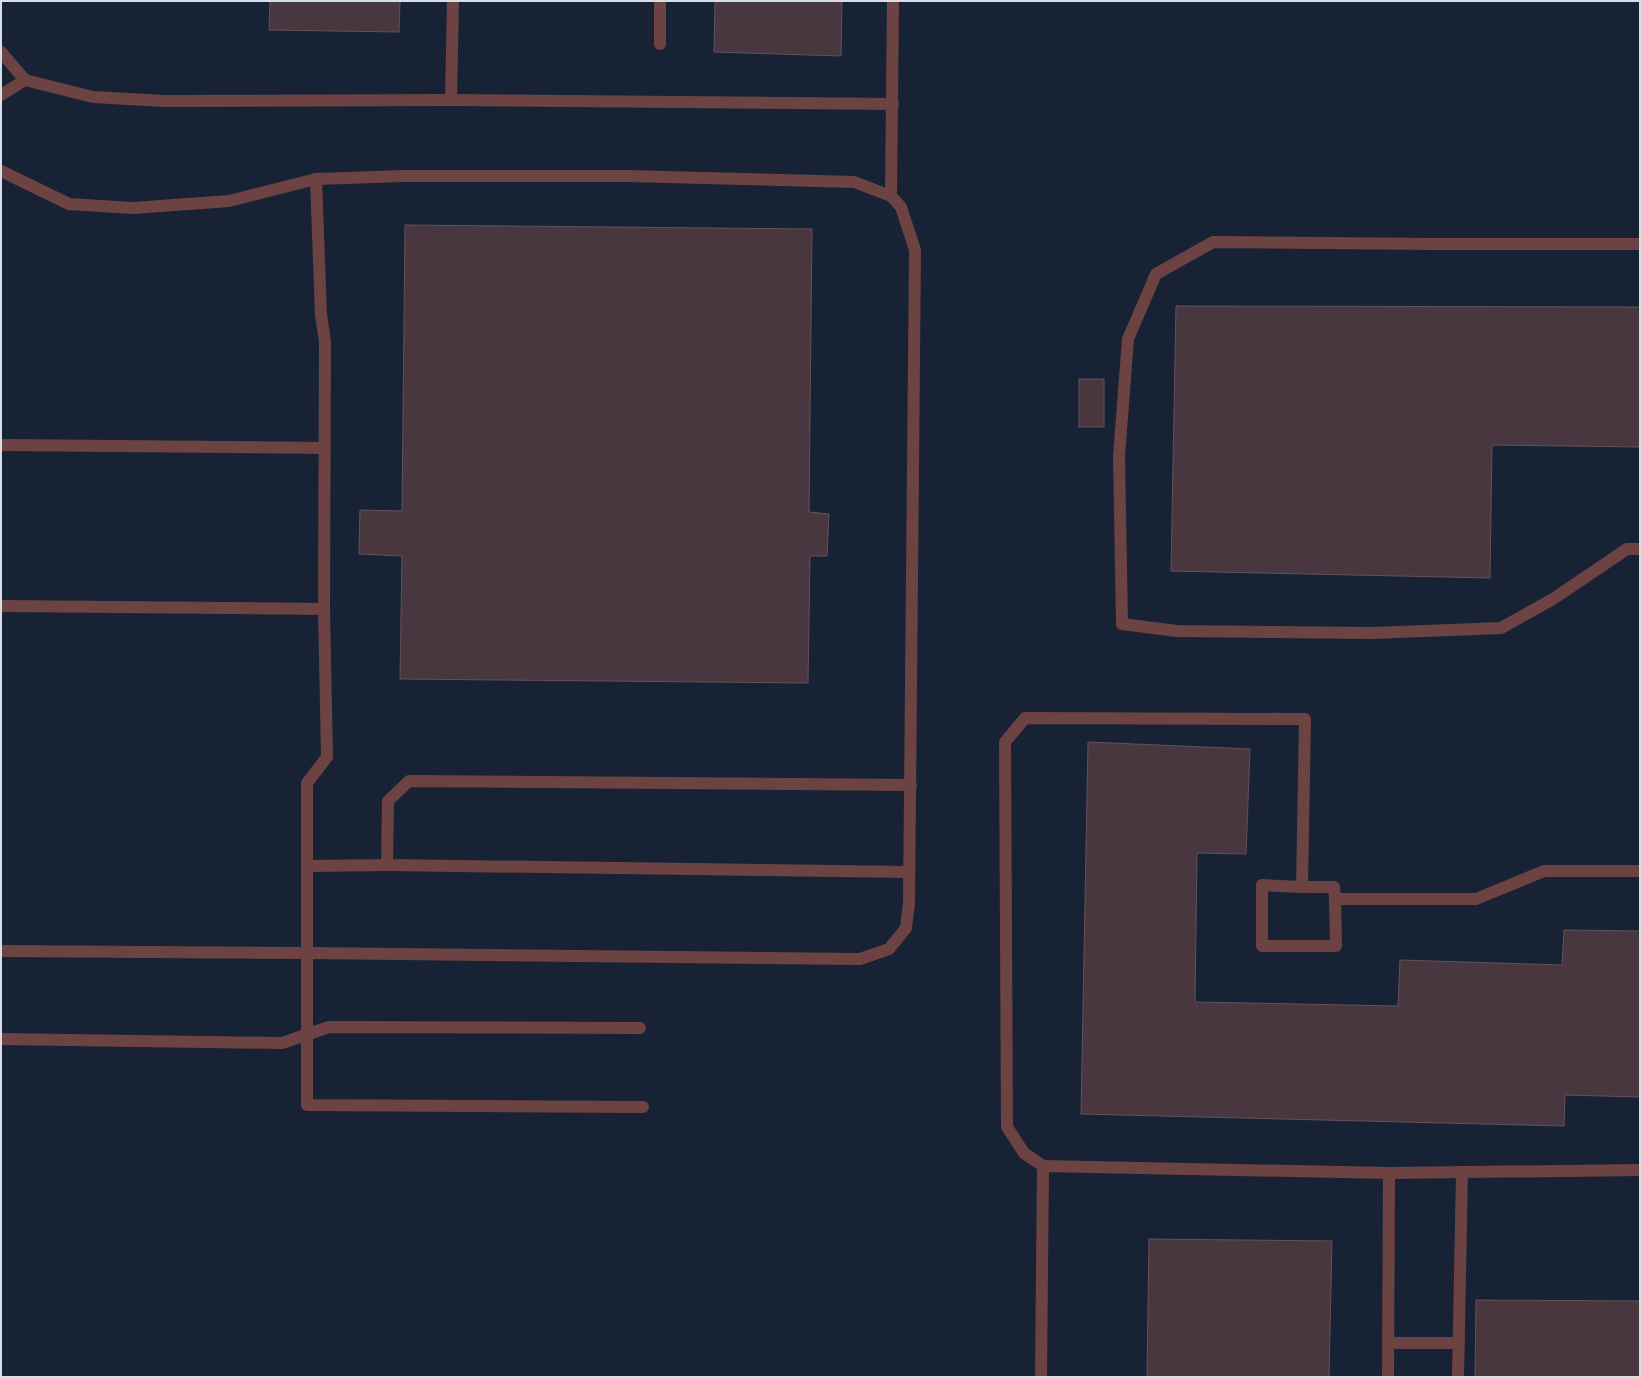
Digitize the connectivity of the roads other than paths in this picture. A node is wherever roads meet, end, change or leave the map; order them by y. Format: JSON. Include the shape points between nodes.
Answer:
{"nodes":[{"id":1,"x":453,"y":1,"type":"edge"},
{"id":2,"x":660,"y":1,"type":"edge"},
{"id":3,"x":893,"y":1,"type":"edge"},
{"id":4,"x":660,"y":44,"type":"dead end"},
{"id":5,"x":1,"y":52,"type":"edge"},
{"id":6,"x":25,"y":80,"type":"junction"},
{"id":7,"x":1,"y":95,"type":"edge"},
{"id":8,"x":451,"y":100,"type":"junction"},
{"id":9,"x":893,"y":104,"type":"junction"},
{"id":10,"x":1,"y":171,"type":"edge"},
{"id":11,"x":316,"y":179,"type":"junction"},
{"id":12,"x":891,"y":196,"type":"junction"},
{"id":13,"x":1640,"y":244,"type":"edge"},
{"id":14,"x":1,"y":445,"type":"edge"},
{"id":15,"x":325,"y":448,"type":"junction"},
{"id":16,"x":1640,"y":549,"type":"edge"},
{"id":17,"x":1,"y":606,"type":"edge"},
{"id":18,"x":324,"y":610,"type":"junction"},
{"id":19,"x":911,"y":785,"type":"junction"},
{"id":20,"x":387,"y":865,"type":"junction"},
{"id":21,"x":308,"y":866,"type":"junction"},
{"id":22,"x":1640,"y":871,"type":"edge"},
{"id":23,"x":909,"y":872,"type":"junction"},
{"id":24,"x":1302,"y":887,"type":"junction"},
{"id":25,"x":1334,"y":899,"type":"junction"},
{"id":26,"x":1,"y":951,"type":"edge"},
{"id":27,"x":308,"y":953,"type":"junction"},
{"id":28,"x":640,"y":1028,"type":"dead end"},
{"id":29,"x":308,"y":1034,"type":"junction"},
{"id":30,"x":1,"y":1039,"type":"edge"},
{"id":31,"x":643,"y":1107,"type":"dead end"},
{"id":32,"x":1043,"y":1166,"type":"junction"},
{"id":33,"x":1640,"y":1170,"type":"edge"},
{"id":34,"x":1462,"y":1172,"type":"junction"},
{"id":35,"x":1389,"y":1173,"type":"junction"},
{"id":36,"x":1388,"y":1343,"type":"junction"},
{"id":37,"x":1459,"y":1343,"type":"junction"},
{"id":38,"x":1041,"y":1377,"type":"edge"},
{"id":39,"x":1388,"y":1377,"type":"edge"},
{"id":40,"x":1458,"y":1377,"type":"edge"}],
"edges":[{"from":1,"to":8,"type":"lane"},
{"from":2,"to":4,"type":"lane"},
{"from":3,"to":9,"type":"lane"},
{"from":5,"to":6,"type":"lane"},
{"from":6,"to":7,"type":"lane"},
{"from":6,"to":8,"type":"lane","via":[[93,97],[164,101]]},
{"from":8,"to":9,"type":"lane"},
{"from":9,"to":12,"type":"lane"},
{"from":10,"to":11,"type":"lane","via":[[70,204],[133,208],[229,201]]},
{"from":11,"to":12,"type":"lane","via":[[403,176],[627,176],[854,182]]},
{"from":11,"to":15,"type":"lane","via":[[321,315],[325,341]]},
{"from":12,"to":19,"type":"lane","via":[[900,207],[915,250]]},
{"from":13,"to":16,"type":"lane","via":[[1213,242],[1156,274],[1128,339],[1119,456],[1122,624],[1177,631],[1372,633],[1500,628],[1554,599],[1627,549]]},
{"from":14,"to":15,"type":"lane"},
{"from":15,"to":18,"type":"lane"},
{"from":17,"to":18,"type":"lane"},
{"from":18,"to":21,"type":"lane","via":[[327,757],[307,783]]},
{"from":19,"to":20,"type":"lane","via":[[409,781],[388,801]]},
{"from":19,"to":23,"type":"lane"},
{"from":20,"to":21,"type":"lane"},
{"from":20,"to":23,"type":"lane"},
{"from":21,"to":27,"type":"lane"},
{"from":22,"to":25,"type":"lane","via":[[1544,871],[1476,899]]},
{"from":23,"to":27,"type":"lane","via":[[906,928],[889,949],[860,959]]},
{"from":24,"to":25,"type":"lane","via":[[1334,887]]},
{"from":24,"to":25,"type":"lane","via":[[1262,885],[1262,946],[1336,946]]},
{"from":24,"to":32,"type":"lane","via":[[1305,718],[1025,718],[1006,742],[1007,1127],[1024,1153]]},
{"from":26,"to":27,"type":"lane"},
{"from":27,"to":29,"type":"lane"},
{"from":28,"to":29,"type":"lane","via":[[329,1027]]},
{"from":29,"to":30,"type":"lane","via":[[282,1043]]},
{"from":29,"to":31,"type":"lane","via":[[307,1105]]},
{"from":32,"to":35,"type":"lane"},
{"from":32,"to":38,"type":"lane"},
{"from":33,"to":34,"type":"lane"},
{"from":34,"to":35,"type":"lane"},
{"from":34,"to":37,"type":"lane"},
{"from":35,"to":36,"type":"lane"},
{"from":36,"to":37,"type":"lane"},
{"from":36,"to":39,"type":"lane"},
{"from":37,"to":40,"type":"lane"}]}
